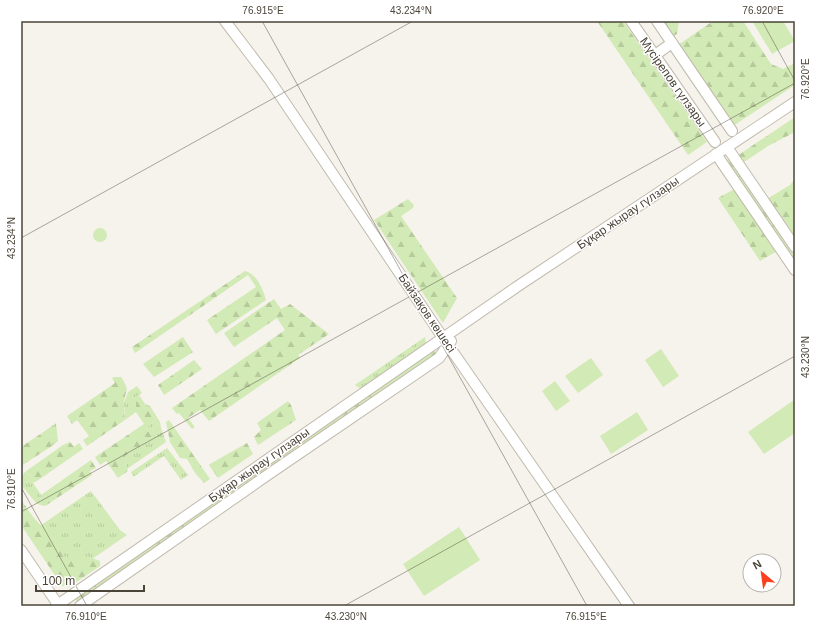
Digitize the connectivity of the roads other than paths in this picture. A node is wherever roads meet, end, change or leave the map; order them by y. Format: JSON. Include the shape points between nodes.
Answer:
{"nodes":[{"id":1,"x":225,"y":21,"type":"edge"},
{"id":2,"x":631,"y":21,"type":"edge"},
{"id":3,"x":657,"y":21,"type":"edge"},
{"id":4,"x":672,"y":43,"type":"junction"},
{"id":5,"x":655,"y":55,"type":"junction"},
{"id":6,"x":795,"y":102,"type":"edge"},
{"id":7,"x":732,"y":131,"type":"dead end"},
{"id":8,"x":715,"y":142,"type":"dead end"},
{"id":9,"x":727,"y":147,"type":"junction"},
{"id":10,"x":716,"y":154,"type":"junction"},
{"id":11,"x":780,"y":225,"type":"junction"},
{"id":12,"x":769,"y":232,"type":"junction"},
{"id":13,"x":795,"y":247,"type":"edge"},
{"id":14,"x":795,"y":270,"type":"edge"},
{"id":15,"x":446,"y":341,"type":"junction"},
{"id":16,"x":21,"y":550,"type":"edge"},
{"id":17,"x":57,"y":606,"type":"edge"},
{"id":18,"x":80,"y":606,"type":"edge"},
{"id":19,"x":629,"y":606,"type":"edge"}],
"edges":[{"from":1,"to":15,"type":"street","name":"Байзақов көшесі","via":[[270,79]]},
{"from":2,"to":5,"type":"street","name":"Мүсірепов гүлзары"},
{"from":3,"to":4,"type":"street","name":"Мүсірепов гүлзары"},
{"from":4,"to":5,"type":"street"},
{"from":4,"to":7,"type":"street","name":"Мүсірепов гүлзары"},
{"from":5,"to":8,"type":"street","name":"Мүсірепов гүлзары"},
{"from":6,"to":9,"type":"street","name":"Бұқар жырау гүлзары"},
{"from":9,"to":10,"type":"street","name":"Бұқар жырау гүлзары"},
{"from":9,"to":11,"type":"street"},
{"from":10,"to":12,"type":"street"},
{"from":10,"to":15,"type":"street","name":"Бұқар жырау гүлзары","via":[[462,325]]},
{"from":11,"to":12,"type":"street"},
{"from":11,"to":13,"type":"street"},
{"from":12,"to":14,"type":"street"},
{"from":15,"to":17,"type":"street","name":"Бұқар жырау гүлзары"},
{"from":15,"to":18,"type":"street","name":"Бұқар жырау гүлзары","via":[[439,358]]},
{"from":15,"to":19,"type":"street","name":"Байзақов көшесі"},
{"from":16,"to":17,"type":"street"}]}
